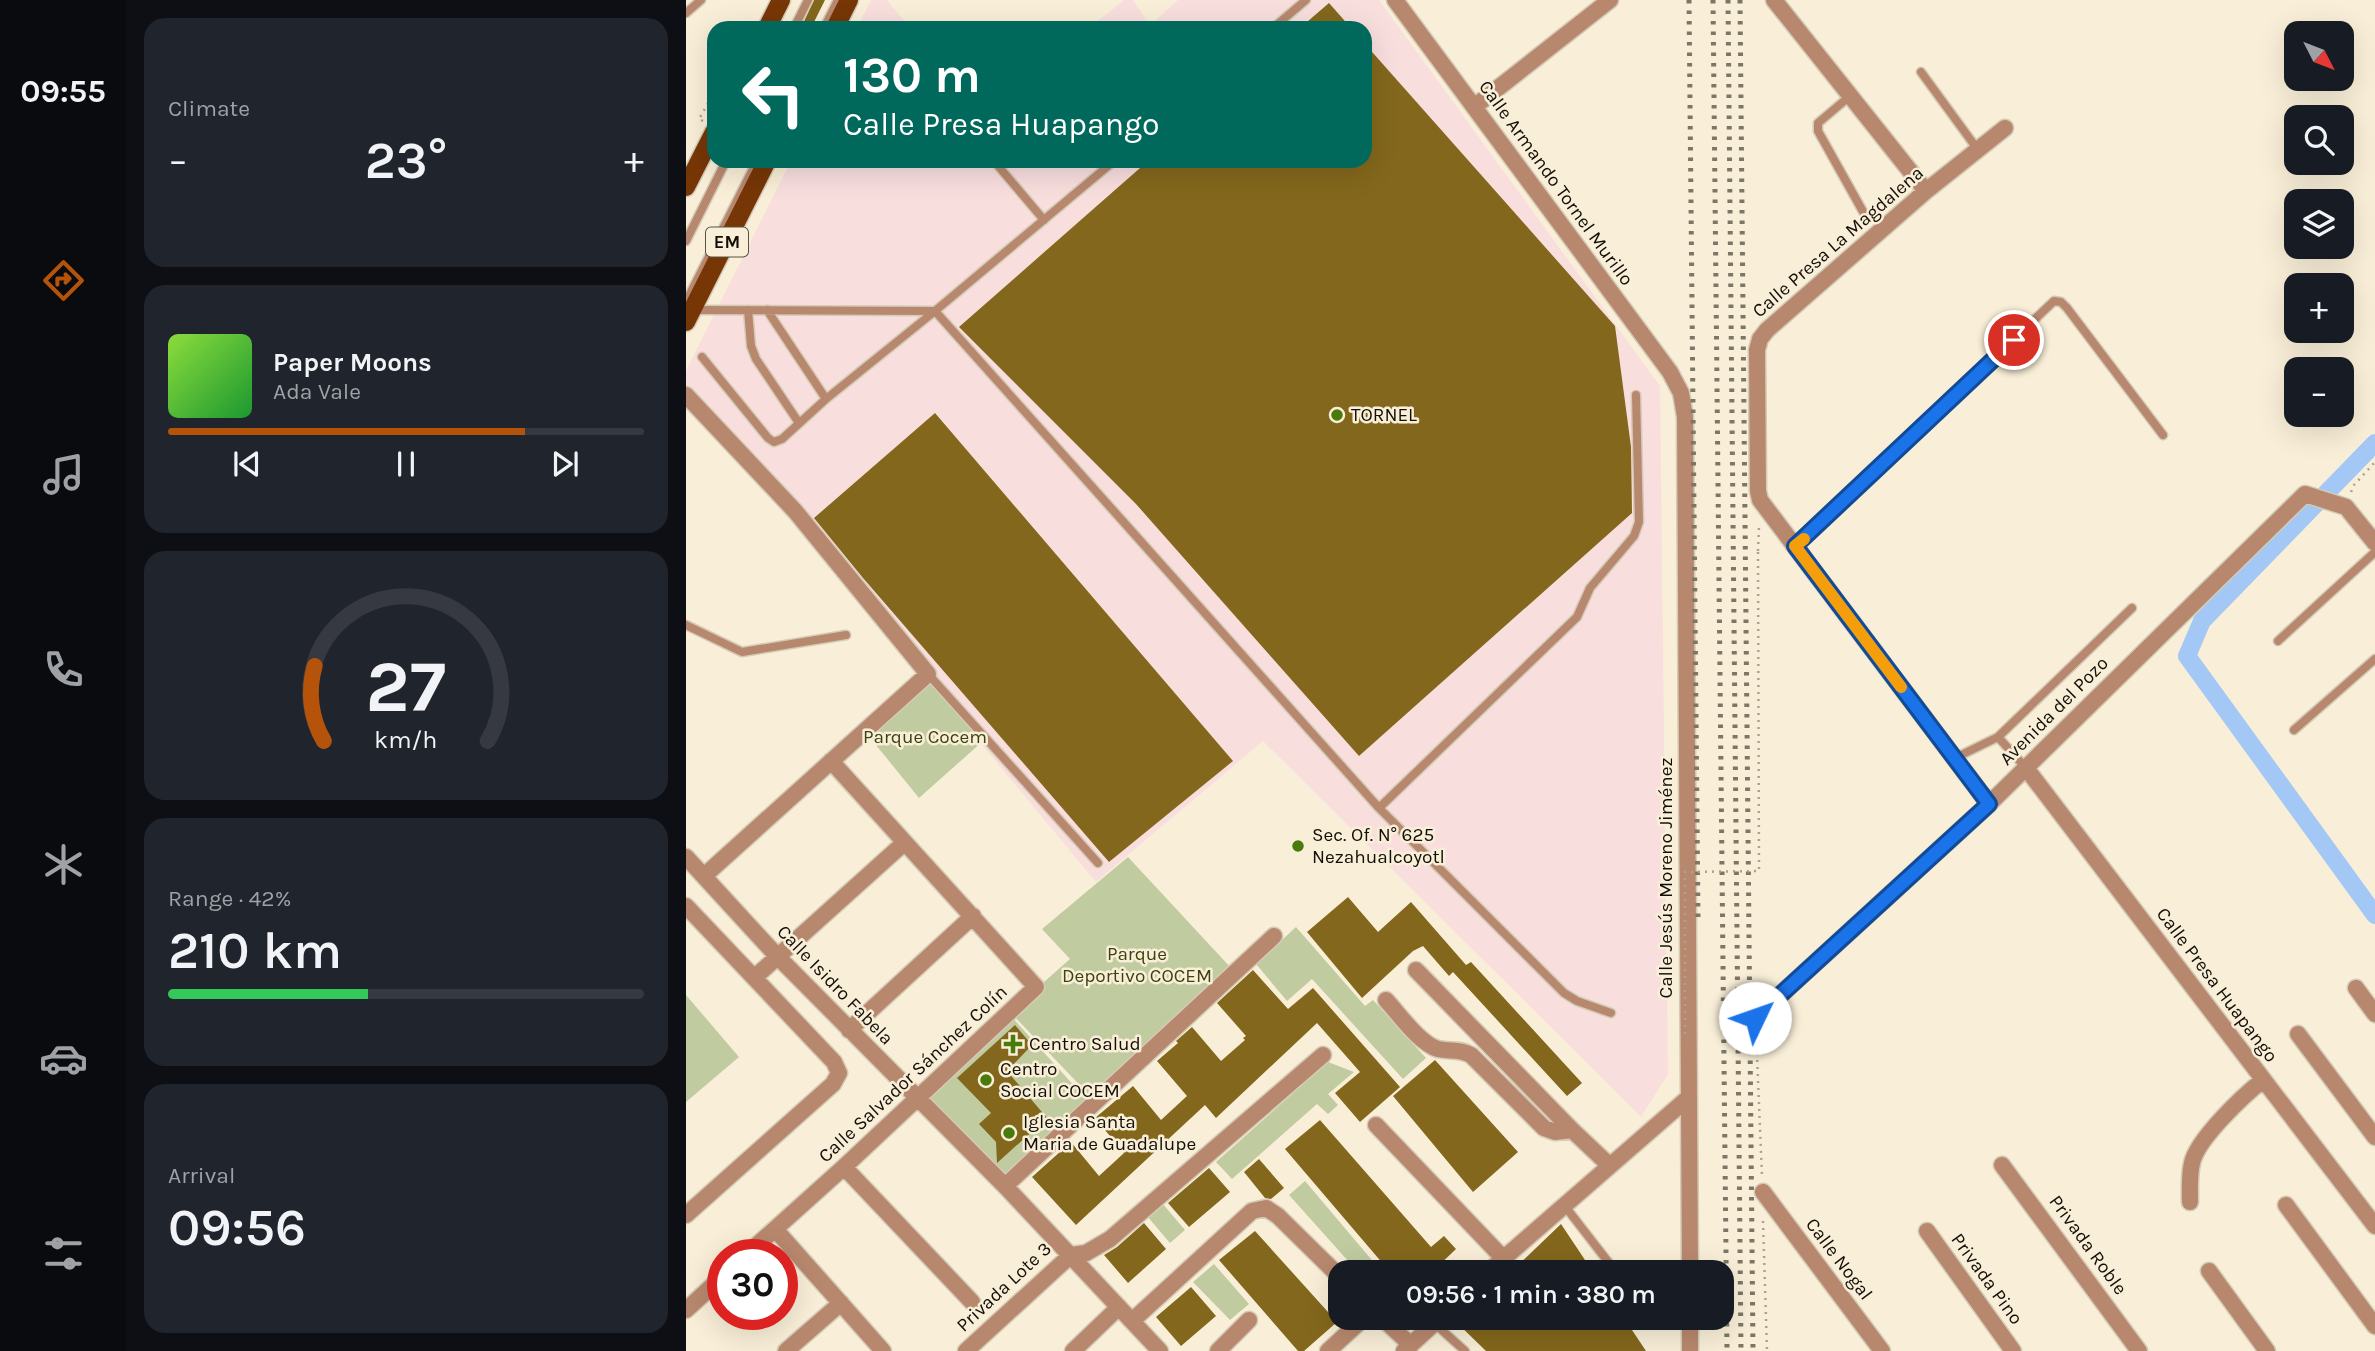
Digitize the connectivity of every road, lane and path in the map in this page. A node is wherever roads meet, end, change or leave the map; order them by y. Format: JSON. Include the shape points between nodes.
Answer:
{"nodes":[{"id":1,"x":701,"y":0,"type":"edge"},
{"id":2,"x":781,"y":0,"type":"edge"},
{"id":3,"x":808,"y":0,"type":"edge"},
{"id":4,"x":838,"y":0,"type":"edge"},
{"id":5,"x":849,"y":0,"type":"edge"},
{"id":6,"x":1306,"y":0,"type":"edge"},
{"id":7,"x":1395,"y":0,"type":"edge"},
{"id":8,"x":1610,"y":0,"type":"edge"},
{"id":9,"x":1773,"y":0,"type":"edge"},
{"id":10,"x":686,"y":13,"type":"edge"},
{"id":11,"x":770,"y":21,"type":"edge"},
{"id":12,"x":797,"y":21,"type":"edge"},
{"id":13,"x":828,"y":21,"type":"edge"},
{"id":14,"x":838,"y":21,"type":"edge"},
{"id":15,"x":1281,"y":21,"type":"edge"},
{"id":16,"x":1921,"y":72,"type":"dead end"},
{"id":17,"x":1850,"y":96,"type":"junction"},
{"id":18,"x":707,"y":105,"type":"edge"},
{"id":19,"x":1474,"y":107,"type":"junction"},
{"id":20,"x":699,"y":119,"type":"dead end"},
{"id":21,"x":2005,"y":128,"type":"dead end"},
{"id":22,"x":707,"y":146,"type":"edge"},
{"id":23,"x":1978,"y":150,"type":"junction"},
{"id":24,"x":722,"y":168,"type":"edge"},
{"id":25,"x":754,"y":168,"type":"edge"},
{"id":26,"x":763,"y":168,"type":"edge"},
{"id":27,"x":1000,"y":168,"type":"edge"},
{"id":28,"x":1106,"y":168,"type":"edge"},
{"id":29,"x":686,"y":187,"type":"edge"},
{"id":30,"x":1926,"y":191,"type":"junction"},
{"id":31,"x":1866,"y":217,"type":"dead end"},
{"id":32,"x":1044,"y":220,"type":"junction"},
{"id":33,"x":686,"y":241,"type":"edge"},
{"id":34,"x":688,"y":310,"type":"edge"},
{"id":35,"x":748,"y":310,"type":"junction"},
{"id":36,"x":767,"y":310,"type":"junction"},
{"id":37,"x":935,"y":311,"type":"junction"},
{"id":38,"x":702,"y":358,"type":"dead end"},
{"id":39,"x":1681,"y":393,"type":"joint"},
{"id":40,"x":686,"y":395,"type":"edge"},
{"id":41,"x":1636,"y":395,"type":"dead end"},
{"id":42,"x":826,"y":398,"type":"junction"},
{"id":43,"x":799,"y":423,"type":"junction"},
{"id":44,"x":2163,"y":435,"type":"dead end"},
{"id":45,"x":2375,"y":462,"type":"edge"},
{"id":46,"x":2342,"y":506,"type":"junction"},
{"id":47,"x":2375,"y":543,"type":"edge"},
{"id":48,"x":1795,"y":546,"type":"junction"},
{"id":49,"x":1758,"y":551,"type":"dead end"},
{"id":50,"x":2375,"y":552,"type":"edge"},
{"id":51,"x":2132,"y":608,"type":"dead end"},
{"id":52,"x":686,"y":625,"type":"edge"},
{"id":53,"x":846,"y":635,"type":"dead end"},
{"id":54,"x":2278,"y":640,"type":"dead end"},
{"id":55,"x":2375,"y":659,"type":"edge"},
{"id":56,"x":928,"y":674,"type":"junction"},
{"id":57,"x":2294,"y":730,"type":"dead end"},
{"id":58,"x":1998,"y":737,"type":"junction"},
{"id":59,"x":1955,"y":758,"type":"junction"},
{"id":60,"x":831,"y":761,"type":"junction"},
{"id":61,"x":2026,"y":768,"type":"junction"},
{"id":62,"x":1989,"y":804,"type":"junction"},
{"id":63,"x":1379,"y":808,"type":"junction"},
{"id":64,"x":904,"y":843,"type":"junction"},
{"id":65,"x":686,"y":857,"type":"edge"},
{"id":66,"x":1098,"y":863,"type":"dead end"},
{"id":67,"x":704,"y":876,"type":"junction"},
{"id":68,"x":686,"y":906,"type":"edge"},
{"id":69,"x":973,"y":916,"type":"junction"},
{"id":70,"x":1274,"y":936,"type":"dead end"},
{"id":71,"x":777,"y":957,"type":"junction"},
{"id":72,"x":1416,"y":970,"type":"dead end"},
{"id":73,"x":755,"y":977,"type":"junction"},
{"id":74,"x":2356,"y":988,"type":"dead end"},
{"id":75,"x":1386,"y":1000,"type":"dead end"},
{"id":76,"x":1611,"y":1013,"type":"dead end"},
{"id":77,"x":2375,"y":1014,"type":"edge"},
{"id":78,"x":1755,"y":1018,"type":"dead end"},
{"id":79,"x":849,"y":1030,"type":"junction"},
{"id":80,"x":1685,"y":1034,"type":"dead end"},
{"id":81,"x":2298,"y":1034,"type":"dead end"},
{"id":82,"x":1323,"y":1055,"type":"dead end"},
{"id":83,"x":2263,"y":1080,"type":"junction"},
{"id":84,"x":918,"y":1098,"type":"junction"},
{"id":85,"x":1688,"y":1098,"type":"junction"},
{"id":86,"x":1376,"y":1125,"type":"dead end"},
{"id":87,"x":1572,"y":1130,"type":"junction"},
{"id":88,"x":2375,"y":1137,"type":"edge"},
{"id":89,"x":1609,"y":1165,"type":"junction"},
{"id":90,"x":2002,"y":1165,"type":"dead end"},
{"id":91,"x":844,"y":1167,"type":"junction"},
{"id":92,"x":1004,"y":1185,"type":"junction"},
{"id":93,"x":1763,"y":1192,"type":"dead end"},
{"id":94,"x":2190,"y":1202,"type":"dead end"},
{"id":95,"x":1564,"y":1205,"type":"junction"},
{"id":96,"x":2287,"y":1205,"type":"dead end"},
{"id":97,"x":686,"y":1214,"type":"edge"},
{"id":98,"x":2375,"y":1226,"type":"edge"},
{"id":99,"x":775,"y":1229,"type":"junction"},
{"id":100,"x":1927,"y":1231,"type":"dead end"},
{"id":101,"x":764,"y":1239,"type":"edge"},
{"id":102,"x":1071,"y":1255,"type":"junction"},
{"id":103,"x":1503,"y":1258,"type":"joint"},
{"id":104,"x":1607,"y":1260,"type":"edge"},
{"id":105,"x":1690,"y":1260,"type":"edge"},
{"id":106,"x":1328,"y":1265,"type":"edge"},
{"id":107,"x":2209,"y":1271,"type":"dead end"},
{"id":108,"x":707,"y":1291,"type":"edge"},
{"id":109,"x":972,"y":1302,"type":"dead end"},
{"id":110,"x":841,"y":1303,"type":"junction"},
{"id":111,"x":1119,"y":1307,"type":"junction"},
{"id":112,"x":686,"y":1310,"type":"edge"},
{"id":113,"x":1249,"y":1320,"type":"dead end"},
{"id":114,"x":1132,"y":1321,"type":"junction"},
{"id":115,"x":2375,"y":1326,"type":"edge"},
{"id":116,"x":1351,"y":1330,"type":"edge"},
{"id":117,"x":1392,"y":1330,"type":"edge"},
{"id":118,"x":1427,"y":1330,"type":"edge"},
{"id":119,"x":1446,"y":1330,"type":"edge"},
{"id":120,"x":1690,"y":1330,"type":"edge"},
{"id":121,"x":1408,"y":1348,"type":"edge"},
{"id":122,"x":786,"y":1351,"type":"edge"},
{"id":123,"x":883,"y":1351,"type":"edge"},
{"id":124,"x":966,"y":1351,"type":"edge"},
{"id":125,"x":1073,"y":1351,"type":"edge"},
{"id":126,"x":1160,"y":1351,"type":"edge"},
{"id":127,"x":1217,"y":1351,"type":"edge"},
{"id":128,"x":1328,"y":1351,"type":"edge"},
{"id":129,"x":1465,"y":1351,"type":"edge"},
{"id":130,"x":1690,"y":1351,"type":"edge"},
{"id":131,"x":1882,"y":1351,"type":"edge"},
{"id":132,"x":2013,"y":1351,"type":"edge"},
{"id":133,"x":2139,"y":1351,"type":"edge"},
{"id":134,"x":2267,"y":1351,"type":"edge"}],
"edges":[{"from":1,"to":10,"type":"lane"},
{"from":2,"to":11,"type":"main road"},
{"from":3,"to":12,"type":"lane"},
{"from":4,"to":13,"type":"lane"},
{"from":5,"to":14,"type":"main road"},
{"from":6,"to":15,"type":"lane"},
{"from":7,"to":19,"type":"street","name":"Calle Armando Tornel Murillo"},
{"from":8,"to":19,"type":"street"},
{"from":9,"to":17,"type":"street"},
{"from":16,"to":23,"type":"lane"},
{"from":17,"to":30,"type":"street"},
{"from":17,"to":31,"type":"lane","via":[[1818,123],[1818,131]]},
{"from":18,"to":20,"type":"path"},
{"from":19,"to":39,"type":"street","name":"Calle Armando Tornel Murillo"},
{"from":21,"to":23,"type":"street","name":"Calle Presa La Magdalena"},
{"from":22,"to":29,"type":"main road"},
{"from":23,"to":30,"type":"street","name":"Calle Presa La Magdalena"},
{"from":24,"to":33,"type":"lane"},
{"from":25,"to":34,"type":"lane"},
{"from":26,"to":34,"type":"main road","number":"EM"},
{"from":27,"to":32,"type":"lane"},
{"from":28,"to":32,"type":"lane"},
{"from":30,"to":48,"type":"street","name":"Calle Presa La Magdalena","via":[[1760,339],[1758,491]]},
{"from":32,"to":37,"type":"lane"},
{"from":34,"to":35,"type":"lane"},
{"from":35,"to":36,"type":"lane"},
{"from":35,"to":43,"type":"lane","via":[[756,359]]},
{"from":36,"to":37,"type":"lane"},
{"from":36,"to":42,"type":"lane"},
{"from":37,"to":42,"type":"lane"},
{"from":37,"to":63,"type":"lane"},
{"from":38,"to":43,"type":"lane","via":[[768,438],[774,442],[782,439]]},
{"from":39,"to":85,"type":"street","name":"Calle Jesús Moreno Jiménez","via":[[1685,417]]},
{"from":40,"to":56,"type":"street","via":[[795,511]]},
{"from":41,"to":63,"type":"lane","via":[[1639,522],[1633,537],[1590,588],[1577,617]]},
{"from":42,"to":43,"type":"lane"},
{"from":44,"to":48,"type":"lane","via":[[2067,308],[2054,301]]},
{"from":45,"to":46,"type":"path"},
{"from":46,"to":47,"type":"street"},
{"from":46,"to":61,"type":"street","name":"Avenida del Pozo","via":[[2305,494]]},
{"from":48,"to":59,"type":"street"},
{"from":49,"to":80,"type":"path","bridge":true,"via":[[1759,871],[1685,872]]},
{"from":50,"to":54,"type":"lane"},
{"from":51,"to":58,"type":"lane"},
{"from":52,"to":53,"type":"lane","via":[[742,652]]},
{"from":55,"to":57,"type":"lane"},
{"from":56,"to":60,"type":"street"},
{"from":56,"to":66,"type":"lane"},
{"from":58,"to":59,"type":"lane"},
{"from":58,"to":61,"type":"lane"},
{"from":59,"to":62,"type":"street"},
{"from":60,"to":64,"type":"street","name":"Calle Salvador Sánchez Colín"},
{"from":60,"to":67,"type":"street"},
{"from":61,"to":62,"type":"street","name":"Avenida del Pozo"},
{"from":61,"to":83,"type":"street","name":"Calle Presa Huapango"},
{"from":62,"to":78,"type":"street","name":"Avenida del Pozo"},
{"from":63,"to":76,"type":"lane","via":[[1564,993]]},
{"from":64,"to":69,"type":"street","name":"Calle Salvador Sánchez Colín"},
{"from":64,"to":71,"type":"street"},
{"from":65,"to":67,"type":"street","name":"Calle Isidro Fabela"},
{"from":67,"to":71,"type":"street","name":"Calle Isidro Fabela"},
{"from":68,"to":73,"type":"street"},
{"from":69,"to":79,"type":"street"},
{"from":69,"to":84,"type":"street","name":"Calle Salvador Sánchez Colín","via":[[1036,987]]},
{"from":70,"to":92,"type":"street"},
{"from":71,"to":73,"type":"street"},
{"from":71,"to":79,"type":"street","name":"Calle Isidro Fabela"},
{"from":72,"to":87,"type":"street"},
{"from":73,"to":97,"type":"street","via":[[839,1073],[833,1084]]},
{"from":74,"to":77,"type":"street"},
{"from":75,"to":87,"type":"street","via":[[1427,1044],[1471,1055],[1544,1128]]},
{"from":79,"to":84,"type":"street","name":"Calle Isidro Fabela"},
{"from":81,"to":88,"type":"street"},
{"from":82,"to":102,"type":"street","via":[[1110,1239],[1086,1253]]},
{"from":83,"to":94,"type":"street","via":[[2201,1143],[2192,1162]]},
{"from":83,"to":98,"type":"street","name":"Calle Presa Huapango"},
{"from":84,"to":91,"type":"street","name":"Calle Salvador Sánchez Colín"},
{"from":84,"to":92,"type":"street","name":"Calle Isidro Fabela"},
{"from":85,"to":89,"type":"street"},
{"from":85,"to":105,"type":"street","name":"Calle Jesús Moreno Jiménez"},
{"from":86,"to":103,"type":"street"},
{"from":87,"to":89,"type":"street"},
{"from":89,"to":95,"type":"street"},
{"from":90,"to":133,"type":"street","name":"Privada Roble"},
{"from":91,"to":99,"type":"street","name":"Calle Salvador Sánchez Colín"},
{"from":91,"to":109,"type":"street"},
{"from":92,"to":102,"type":"street","name":"Calle Isidro Fabela"},
{"from":93,"to":131,"type":"street","name":"Calle Nogal"},
{"from":95,"to":103,"type":"street"},
{"from":95,"to":104,"type":"lane"},
{"from":96,"to":115,"type":"street"},
{"from":99,"to":101,"type":"street","name":"Calle Salvador Sánchez Colín"},
{"from":99,"to":110,"type":"street"},
{"from":100,"to":132,"type":"street","name":"Privada Pino"},
{"from":102,"to":111,"type":"street","name":"Calle Isidro Fabela"},
{"from":102,"to":124,"type":"street","name":"Privada Lote 3"},
{"from":106,"to":114,"type":"street","via":[[1278,1216],[1265,1208],[1252,1211]]},
{"from":107,"to":134,"type":"street"},
{"from":108,"to":112,"type":"street"},
{"from":110,"to":122,"type":"street"},
{"from":110,"to":123,"type":"street"},
{"from":111,"to":114,"type":"street","name":"Calle Isidro Fabela"},
{"from":111,"to":125,"type":"street"},
{"from":113,"to":127,"type":"street"},
{"from":114,"to":126,"type":"street","name":"Calle Isidro Fabela"},
{"from":116,"to":128,"type":"street"},
{"from":117,"to":121,"type":"street"},
{"from":118,"to":121,"type":"street"},
{"from":119,"to":129,"type":"lane"},
{"from":120,"to":130,"type":"street"}]}
